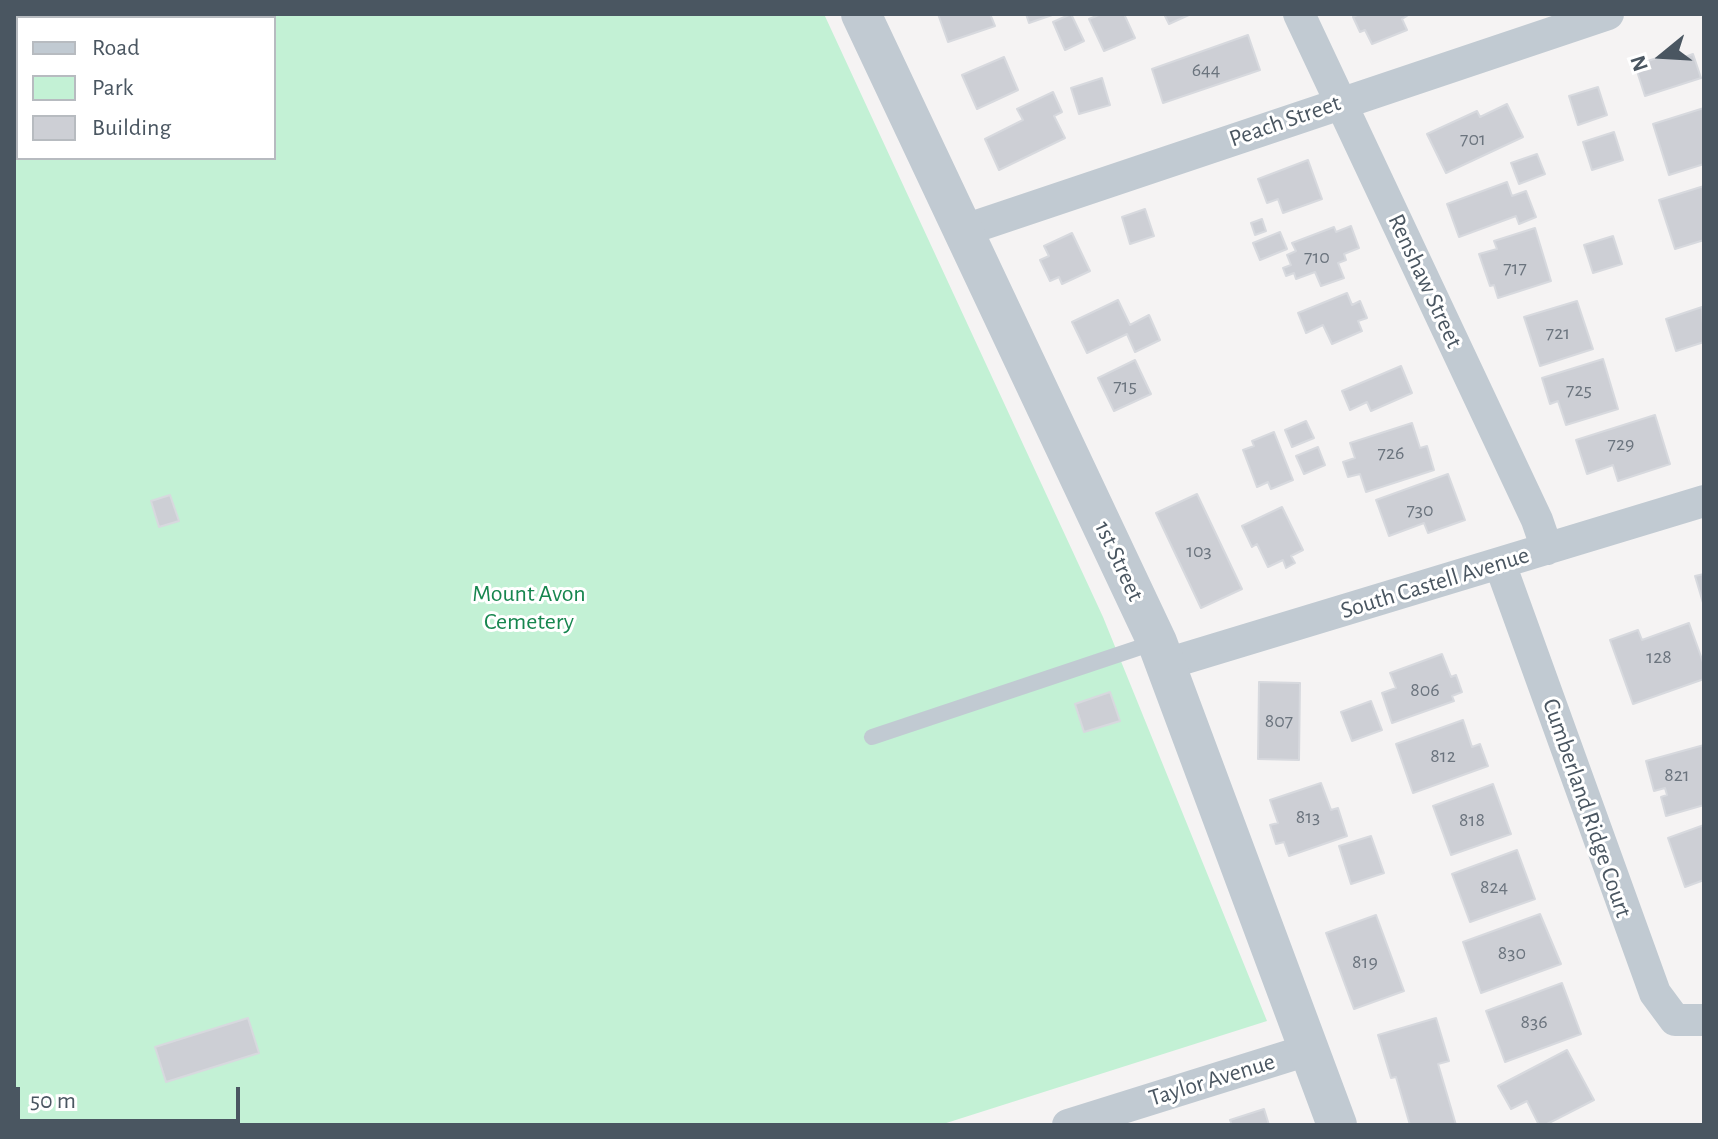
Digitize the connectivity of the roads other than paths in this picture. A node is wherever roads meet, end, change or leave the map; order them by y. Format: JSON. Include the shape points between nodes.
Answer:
{"nodes":[{"id":1,"x":861,"y":14,"type":"edge"},
{"id":2,"x":1299,"y":14,"type":"edge"},
{"id":3,"x":1608,"y":14,"type":"edge"},
{"id":4,"x":1341,"y":102,"type":"junction"},
{"id":5,"x":962,"y":231,"type":"junction"},
{"id":6,"x":1704,"y":501,"type":"edge"},
{"id":7,"x":1547,"y":549,"type":"junction"},
{"id":8,"x":1500,"y":564,"type":"junction"},
{"id":9,"x":1162,"y":653,"type":"junction"},
{"id":10,"x":872,"y":737,"type":"dead end"},
{"id":11,"x":1704,"y":1020,"type":"edge"},
{"id":12,"x":1311,"y":1049,"type":"junction"},
{"id":13,"x":1068,"y":1125,"type":"edge"},
{"id":14,"x":1337,"y":1125,"type":"edge"}],
"edges":[{"from":1,"to":5,"type":"street","name":"1st Street"},
{"from":2,"to":4,"type":"street","name":"Renshaw Street"},
{"from":3,"to":4,"type":"street","name":"Peach Street"},
{"from":4,"to":5,"type":"street","name":"Peach Street"},
{"from":4,"to":7,"type":"street","name":"Renshaw Street"},
{"from":5,"to":9,"type":"street","name":"1st Street"},
{"from":6,"to":7,"type":"street","name":"South Castell Avenue"},
{"from":7,"to":8,"type":"street","name":"South Castell Avenue"},
{"from":8,"to":9,"type":"street","name":"South Castell Avenue"},
{"from":8,"to":11,"type":"street","name":"Cumberland Ridge Court","via":[[1655,993],[1675,1020]]},
{"from":9,"to":10,"type":"lane"},
{"from":9,"to":12,"type":"street","name":"1st Street"},
{"from":12,"to":13,"type":"street","name":"Taylor Avenue"},
{"from":12,"to":14,"type":"street","name":"1st Street"}]}
